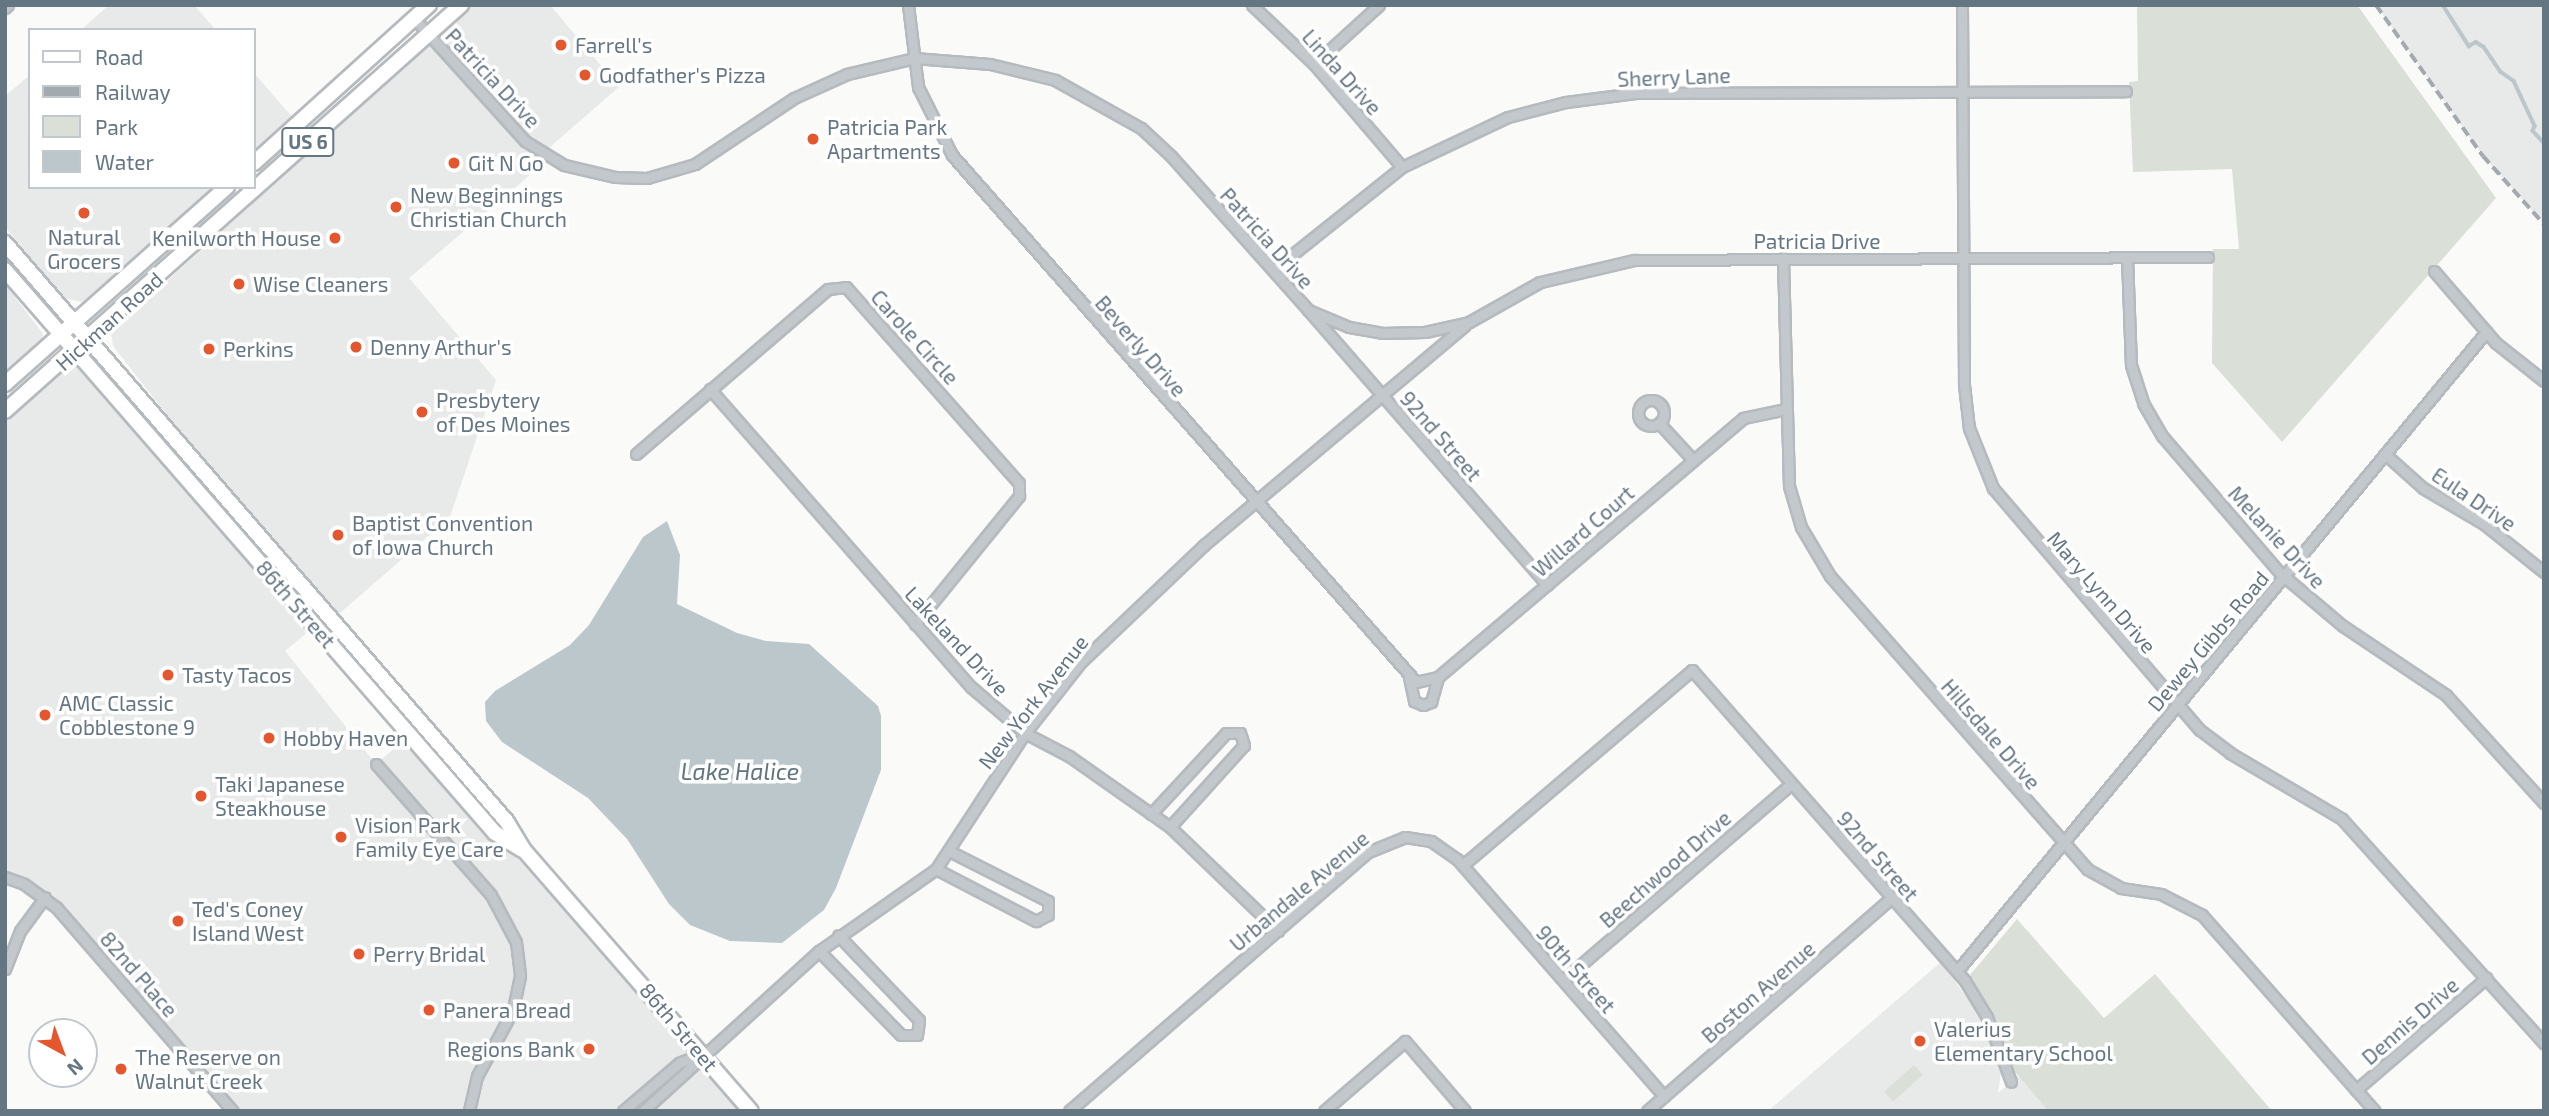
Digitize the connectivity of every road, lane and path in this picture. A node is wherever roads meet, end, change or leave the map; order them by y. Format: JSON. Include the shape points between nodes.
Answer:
{"nodes":[{"id":1,"x":429,"y":5,"type":"edge"},
{"id":2,"x":461,"y":5,"type":"edge"},
{"id":3,"x":908,"y":5,"type":"edge"},
{"id":4,"x":1252,"y":5,"type":"edge"},
{"id":5,"x":1379,"y":5,"type":"edge"},
{"id":6,"x":1962,"y":5,"type":"edge"},
{"id":7,"x":414,"y":18,"type":"junction"},
{"id":8,"x":429,"y":34,"type":"junction"},
{"id":9,"x":914,"y":58,"type":"junction"},
{"id":10,"x":1314,"y":64,"type":"junction"},
{"id":11,"x":2126,"y":91,"type":"dead end"},
{"id":12,"x":1963,"y":92,"type":"junction"},
{"id":13,"x":256,"y":161,"type":"edge"},
{"id":14,"x":1402,"y":167,"type":"junction"},
{"id":15,"x":225,"y":189,"type":"edge"},
{"id":16,"x":5,"y":243,"type":"edge"},
{"id":17,"x":2127,"y":257,"type":"junction"},
{"id":18,"x":2208,"y":257,"type":"dead end"},
{"id":19,"x":1783,"y":258,"type":"junction"},
{"id":20,"x":1964,"y":258,"type":"junction"},
{"id":21,"x":5,"y":270,"type":"edge"},
{"id":22,"x":1273,"y":270,"type":"junction"},
{"id":23,"x":2434,"y":271,"type":"dead end"},
{"id":24,"x":1308,"y":310,"type":"junction"},
{"id":25,"x":1469,"y":322,"type":"junction"},
{"id":26,"x":77,"y":323,"type":"junction"},
{"id":27,"x":2486,"y":332,"type":"junction"},
{"id":28,"x":63,"y":335,"type":"junction"},
{"id":29,"x":90,"y":338,"type":"junction"},
{"id":30,"x":75,"y":352,"type":"junction"},
{"id":31,"x":2544,"y":381,"type":"edge"},
{"id":32,"x":5,"y":384,"type":"edge"},
{"id":33,"x":710,"y":389,"type":"junction"},
{"id":34,"x":1381,"y":394,"type":"junction"},
{"id":35,"x":1786,"y":409,"type":"junction"},
{"id":36,"x":5,"y":411,"type":"edge"},
{"id":37,"x":1659,"y":423,"type":"dead end"},
{"id":38,"x":636,"y":454,"type":"dead end"},
{"id":39,"x":2385,"y":454,"type":"junction"},
{"id":40,"x":1693,"y":460,"type":"junction"},
{"id":41,"x":1255,"y":502,"type":"junction"},
{"id":42,"x":2544,"y":572,"type":"edge"},
{"id":43,"x":2284,"y":576,"type":"junction"},
{"id":44,"x":1547,"y":585,"type":"junction"},
{"id":45,"x":915,"y":624,"type":"junction"},
{"id":46,"x":1409,"y":677,"type":"junction"},
{"id":47,"x":1438,"y":677,"type":"junction"},
{"id":48,"x":2178,"y":704,"type":"junction"},
{"id":49,"x":1423,"y":705,"type":"joint"},
{"id":50,"x":1025,"y":733,"type":"junction"},
{"id":51,"x":376,"y":764,"type":"dead end"},
{"id":52,"x":1791,"y":784,"type":"junction"},
{"id":53,"x":2544,"y":803,"type":"edge"},
{"id":54,"x":1151,"y":814,"type":"junction"},
{"id":55,"x":1170,"y":827,"type":"junction"},
{"id":56,"x":2063,"y":844,"type":"junction"},
{"id":57,"x":523,"y":849,"type":"junction"},
{"id":58,"x":951,"y":852,"type":"junction"},
{"id":59,"x":1462,"y":865,"type":"junction"},
{"id":60,"x":936,"y":869,"type":"junction"},
{"id":61,"x":5,"y":877,"type":"edge"},
{"id":62,"x":45,"y":897,"type":"junction"},
{"id":63,"x":1891,"y":898,"type":"junction"},
{"id":64,"x":1278,"y":931,"type":"junction"},
{"id":65,"x":838,"y":935,"type":"junction"},
{"id":66,"x":819,"y":951,"type":"junction"},
{"id":67,"x":5,"y":969,"type":"edge"},
{"id":68,"x":1957,"y":971,"type":"junction"},
{"id":69,"x":2486,"y":978,"type":"junction"},
{"id":70,"x":1563,"y":980,"type":"junction"},
{"id":71,"x":2544,"y":1043,"type":"edge"},
{"id":72,"x":701,"y":1054,"type":"junction"},
{"id":73,"x":2011,"y":1082,"type":"dead end"},
{"id":74,"x":2356,"y":1090,"type":"junction"},
{"id":75,"x":1664,"y":1096,"type":"junction"},
{"id":76,"x":233,"y":1111,"type":"edge"},
{"id":77,"x":469,"y":1111,"type":"edge"},
{"id":78,"x":623,"y":1111,"type":"edge"},
{"id":79,"x":643,"y":1111,"type":"edge"},
{"id":80,"x":751,"y":1111,"type":"edge"},
{"id":81,"x":1069,"y":1111,"type":"edge"},
{"id":82,"x":1324,"y":1111,"type":"edge"},
{"id":83,"x":1465,"y":1111,"type":"edge"},
{"id":84,"x":1647,"y":1111,"type":"edge"},
{"id":85,"x":2375,"y":1111,"type":"edge"}],
"edges":[{"from":1,"to":7,"type":"main road","number":"US 6"},
{"from":2,"to":8,"type":"main road","name":"Hickman Road","number":"US 6"},
{"from":3,"to":9,"type":"street","name":"Beverly Drive"},
{"from":4,"to":10,"type":"street","name":"Linda Drive"},
{"from":5,"to":10,"type":"street"},
{"from":6,"to":12,"type":"street","name":"Mary Lynn Drive"},
{"from":7,"to":8,"type":"street","name":"Patricia Drive"},
{"from":7,"to":13,"type":"main road","number":"US 6"},
{"from":8,"to":9,"type":"street","name":"Patricia Drive","via":[[495,111],[531,145],[564,165],[630,179],[695,164],[793,98],[847,74]]},
{"from":8,"to":29,"type":"main road","name":"Hickman Road","number":"US 6"},
{"from":9,"to":22,"type":"street","name":"Patricia Drive","via":[[1023,70],[1114,109],[1171,156]]},
{"from":9,"to":41,"type":"street","name":"Beverly Drive","via":[[927,111],[952,155]]},
{"from":10,"to":14,"type":"street","name":"Linda Drive"},
{"from":11,"to":12,"type":"street","name":"Sherry Lane"},
{"from":12,"to":14,"type":"street","name":"Sherry Lane","via":[[1635,93],[1508,117]]},
{"from":12,"to":20,"type":"street","name":"Mary Lynn Drive"},
{"from":14,"to":22,"type":"street","name":"Sherry Lane"},
{"from":15,"to":26,"type":"main road","name":"Hickman Road"},
{"from":16,"to":26,"type":"main road","name":"86th Street"},
{"from":17,"to":18,"type":"street","name":"Patricia Drive"},
{"from":17,"to":20,"type":"street","name":"Patricia Drive"},
{"from":17,"to":43,"type":"street","name":"Melanie Drive","via":[[2128,346],[2143,403],[2163,437]]},
{"from":19,"to":20,"type":"street","name":"Patricia Drive"},
{"from":19,"to":25,"type":"street","name":"Patricia Drive","via":[[1602,264],[1540,282]]},
{"from":19,"to":35,"type":"street","name":"Hillsdale Drive"},
{"from":20,"to":48,"type":"street","name":"Mary Lynn Drive","via":[[1965,407],[1983,469],[2013,516]]},
{"from":21,"to":28,"type":"main road","name":"86th Street"},
{"from":22,"to":24,"type":"street","name":"Patricia Drive"},
{"from":23,"to":27,"type":"street"},
{"from":24,"to":25,"type":"street","name":"Patricia Drive","via":[[1349,327],[1382,333],[1425,332]]},
{"from":24,"to":34,"type":"street","name":"92nd Street"},
{"from":25,"to":34,"type":"street","name":"New York Avenue"},
{"from":26,"to":28,"type":"main road","name":"Hickman Road"},
{"from":26,"to":29,"type":"main road","name":"86th Street"},
{"from":27,"to":31,"type":"street"},
{"from":27,"to":39,"type":"street","name":"Dewey Gibbs Road"},
{"from":28,"to":30,"type":"main road","name":"86th Street"},
{"from":28,"to":32,"type":"main road","name":"Hickman Road"},
{"from":29,"to":30,"type":"main road","name":"Hickman Road","number":"US 6"},
{"from":29,"to":57,"type":"main road","name":"86th Street","via":[[507,822]]},
{"from":30,"to":36,"type":"main road","name":"Hickman Road","number":"US 6"},
{"from":30,"to":57,"type":"main road","name":"86th Street","via":[[495,833]]},
{"from":33,"to":38,"type":"street","name":"Carole Circle"},
{"from":33,"to":45,"type":"street","name":"Lakeland Drive"},
{"from":33,"to":45,"type":"street","name":"Carole Circle","via":[[828,289],[841,284],[1016,478],[1019,496]]},
{"from":34,"to":41,"type":"street","name":"New York Avenue"},
{"from":34,"to":44,"type":"street","name":"92nd Street"},
{"from":35,"to":40,"type":"street","name":"Willard Court","via":[[1743,418]]},
{"from":35,"to":56,"type":"street","name":"Hillsdale Drive","via":[[1789,486],[1801,527],[1817,556]]},
{"from":37,"to":40,"type":"street"},
{"from":39,"to":42,"type":"street","name":"Eula Drive","via":[[2423,488],[2484,524]]},
{"from":39,"to":43,"type":"street","name":"Dewey Gibbs Road"},
{"from":40,"to":44,"type":"street","name":"Willard Court"},
{"from":41,"to":46,"type":"street","name":"Beverly Drive"},
{"from":41,"to":50,"type":"street","name":"New York Avenue","via":[[1139,603],[1080,663]]},
{"from":43,"to":48,"type":"street","name":"Dewey Gibbs Road"},
{"from":43,"to":53,"type":"street","name":"Melanie Drive","via":[[2343,626],[2446,695]]},
{"from":44,"to":47,"type":"street","name":"Willard Court"},
{"from":45,"to":50,"type":"street","name":"Lakeland Drive","via":[[971,687]]},
{"from":46,"to":47,"type":"street","via":[[1424,684]]},
{"from":46,"to":49,"type":"street","name":"Beverly Drive","via":[[1415,701]]},
{"from":47,"to":49,"type":"street","name":"Willard Court","via":[[1431,702]]},
{"from":48,"to":56,"type":"street","name":"Dewey Gibbs Road"},
{"from":48,"to":69,"type":"street","name":"Mary Lynn Drive","via":[[2230,752],[2342,819]]},
{"from":50,"to":54,"type":"street","name":"Lakeland Drive","via":[[1069,756]]},
{"from":50,"to":58,"type":"street","name":"New York Avenue"},
{"from":51,"to":77,"type":"street","via":[[491,895],[516,942],[518,992],[507,1026],[477,1076]]},
{"from":52,"to":59,"type":"street","name":"92nd Street","via":[[1692,670]]},
{"from":52,"to":63,"type":"street","name":"92nd Street"},
{"from":52,"to":70,"type":"street","name":"Beechwood Drive"},
{"from":54,"to":55,"type":"street","name":"Lakeland Drive"},
{"from":54,"to":55,"type":"street","via":[[1226,733],[1240,733],[1244,745]]},
{"from":55,"to":64,"type":"street","name":"Lakeland Drive"},
{"from":56,"to":68,"type":"street","name":"Dewey Gibbs Road"},
{"from":56,"to":74,"type":"street","name":"Hillsdale Drive","via":[[2103,880],[2161,894],[2202,915]]},
{"from":57,"to":72,"type":"main road","name":"86th Street"},
{"from":58,"to":60,"type":"street","name":"New York Avenue"},
{"from":58,"to":60,"type":"street","via":[[1048,901],[1048,915],[1036,921]]},
{"from":59,"to":64,"type":"street","name":"Urbandale Avenue","via":[[1431,841],[1391,839],[1368,852]]},
{"from":59,"to":70,"type":"street","name":"90th Street"},
{"from":60,"to":65,"type":"street","name":"New York Avenue"},
{"from":61,"to":62,"type":"street","name":"82nd Place"},
{"from":62,"to":67,"type":"street","via":[[20,930]]},
{"from":62,"to":76,"type":"street","name":"82nd Place"},
{"from":63,"to":68,"type":"street","name":"92nd Street"},
{"from":63,"to":75,"type":"street","name":"Boston Avenue"},
{"from":64,"to":81,"type":"street","name":"Urbandale Avenue"},
{"from":65,"to":66,"type":"street","name":"New York Avenue"},
{"from":65,"to":66,"type":"street","via":[[919,1020],[917,1035],[901,1035]]},
{"from":66,"to":72,"type":"street","name":"New York Avenue"},
{"from":68,"to":73,"type":"street","name":"92nd Street","via":[[1987,1017]]},
{"from":69,"to":71,"type":"street","name":"Mary Lynn Drive"},
{"from":69,"to":74,"type":"street","name":"Dennis Drive"},
{"from":70,"to":75,"type":"street","name":"90th Street"},
{"from":72,"to":78,"type":"street","name":"New York Avenue","via":[[679,1063]]},
{"from":72,"to":79,"type":"street","name":"New York Avenue","via":[[689,1073]]},
{"from":72,"to":80,"type":"main road","name":"86th Street"},
{"from":74,"to":85,"type":"street","name":"Hillsdale Drive"},
{"from":75,"to":84,"type":"street","name":"Boston Avenue"},
{"from":82,"to":83,"type":"street","via":[[1405,1041]]}]}
